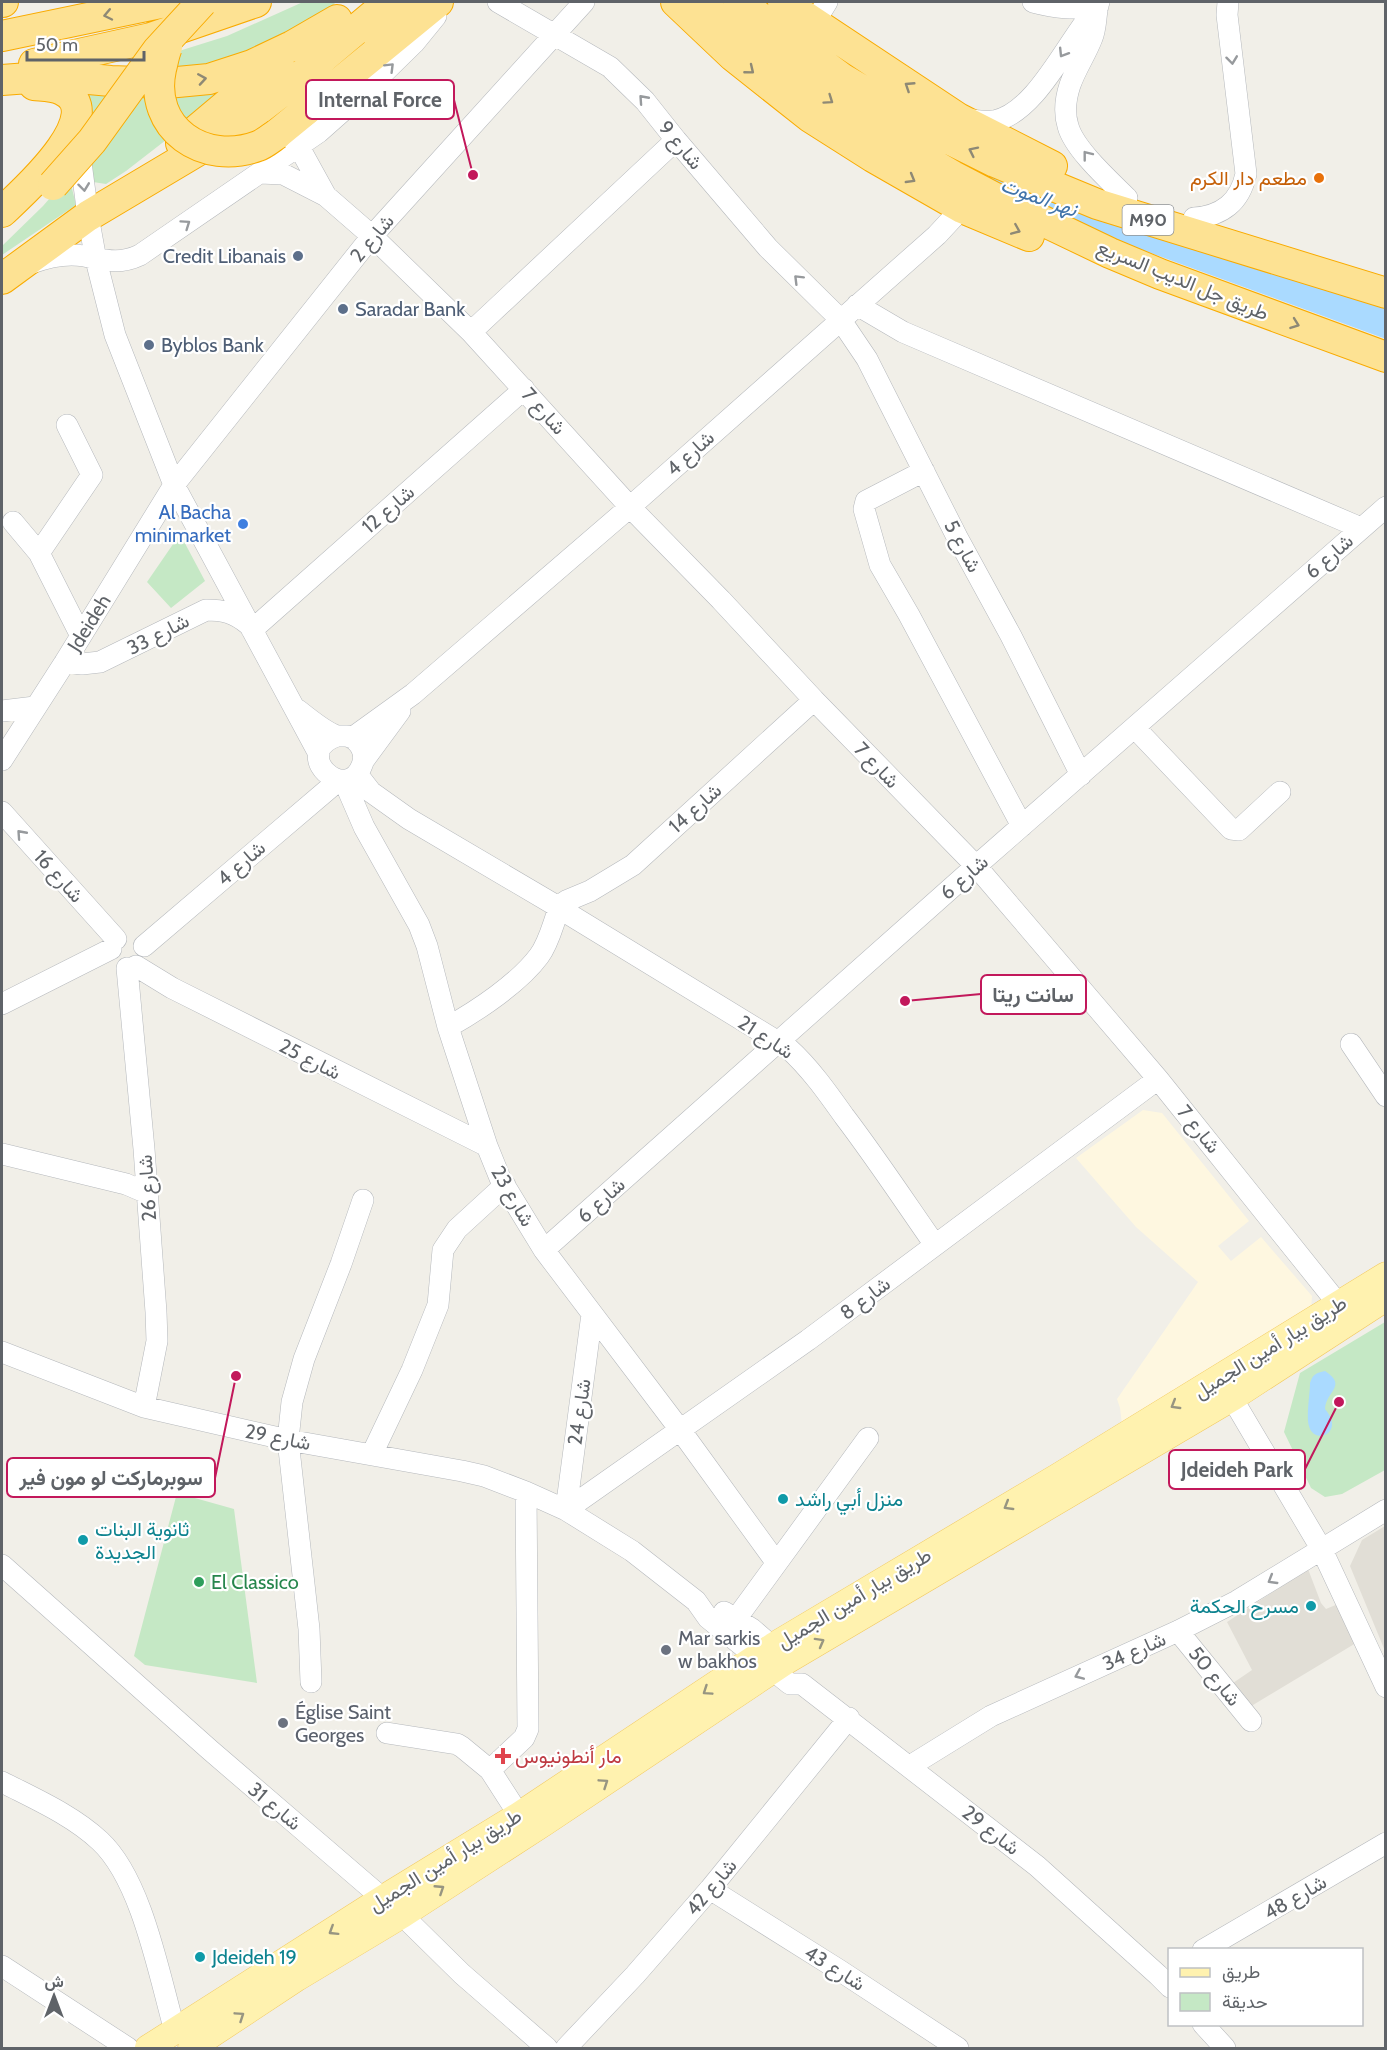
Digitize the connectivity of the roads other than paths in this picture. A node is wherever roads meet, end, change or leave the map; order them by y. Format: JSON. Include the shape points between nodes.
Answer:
{"nodes":[{"id":1,"x":165,"y":2,"type":"edge"},
{"id":2,"x":202,"y":2,"type":"edge"},
{"id":3,"x":256,"y":2,"type":"edge"},
{"id":4,"x":389,"y":2,"type":"edge"},
{"id":5,"x":417,"y":2,"type":"edge"},
{"id":6,"x":438,"y":2,"type":"edge"},
{"id":7,"x":448,"y":2,"type":"edge"},
{"id":8,"x":498,"y":2,"type":"edge"},
{"id":9,"x":584,"y":2,"type":"edge"},
{"id":10,"x":676,"y":2,"type":"edge"},
{"id":11,"x":699,"y":2,"type":"edge"},
{"id":12,"x":739,"y":2,"type":"edge"},
{"id":13,"x":783,"y":2,"type":"edge"},
{"id":14,"x":1034,"y":2,"type":"edge"},
{"id":15,"x":1228,"y":2,"type":"edge"},
{"id":16,"x":1098,"y":4,"type":"edge"},
{"id":17,"x":348,"y":11,"type":"edge"},
{"id":18,"x":821,"y":12,"type":"edge"},
{"id":19,"x":177,"y":29,"type":"junction"},
{"id":20,"x":554,"y":34,"type":"junction"},
{"id":21,"x":2,"y":36,"type":"edge"},
{"id":22,"x":2,"y":71,"type":"edge"},
{"id":23,"x":2,"y":81,"type":"edge"},
{"id":24,"x":77,"y":116,"type":"junction"},
{"id":25,"x":958,"y":118,"type":"junction"},
{"id":26,"x":676,"y":140,"type":"junction"},
{"id":27,"x":288,"y":141,"type":"junction"},
{"id":28,"x":260,"y":174,"type":"junction"},
{"id":29,"x":152,"y":177,"type":"junction"},
{"id":30,"x":326,"y":196,"type":"junction"},
{"id":31,"x":1127,"y":198,"type":"junction"},
{"id":32,"x":962,"y":208,"type":"junction"},
{"id":33,"x":2,"y":212,"type":"edge"},
{"id":34,"x":88,"y":216,"type":"junction"},
{"id":35,"x":1194,"y":218,"type":"junction"},
{"id":36,"x":2,"y":234,"type":"edge"},
{"id":37,"x":372,"y":236,"type":"junction"},
{"id":38,"x":96,"y":260,"type":"junction"},
{"id":39,"x":1160,"y":274,"type":"junction"},
{"id":40,"x":6,"y":275,"type":"edge"},
{"id":41,"x":1386,"y":293,"type":"edge"},
{"id":42,"x":857,"y":305,"type":"junction"},
{"id":43,"x":840,"y":320,"type":"junction"},
{"id":44,"x":471,"y":332,"type":"junction"},
{"id":45,"x":1386,"y":357,"type":"edge"},
{"id":46,"x":524,"y":389,"type":"junction"},
{"id":47,"x":67,"y":425,"type":"dead end"},
{"id":48,"x":924,"y":471,"type":"junction"},
{"id":49,"x":174,"y":485,"type":"junction"},
{"id":50,"x":630,"y":507,"type":"junction"},
{"id":51,"x":1386,"y":507,"type":"edge"},
{"id":52,"x":13,"y":522,"type":"dead end"},
{"id":53,"x":1361,"y":528,"type":"junction"},
{"id":54,"x":39,"y":553,"type":"junction"},
{"id":55,"x":250,"y":627,"type":"junction"},
{"id":56,"x":81,"y":636,"type":"junction"},
{"id":57,"x":65,"y":662,"type":"junction"},
{"id":58,"x":413,"y":694,"type":"junction"},
{"id":59,"x":814,"y":700,"type":"junction"},
{"id":60,"x":293,"y":706,"type":"junction"},
{"id":61,"x":35,"y":707,"type":"junction"},
{"id":62,"x":2,"y":711,"type":"edge"},
{"id":63,"x":1135,"y":728,"type":"junction"},
{"id":64,"x":344,"y":737,"type":"junction"},
{"id":65,"x":2,"y":760,"type":"edge"},
{"id":66,"x":342,"y":770,"type":"junction"},
{"id":67,"x":1081,"y":776,"type":"junction"},
{"id":68,"x":1280,"y":792,"type":"dead end"},
{"id":69,"x":2,"y":812,"type":"edge"},
{"id":70,"x":1022,"y":826,"type":"junction"},
{"id":71,"x":975,"y":866,"type":"junction"},
{"id":72,"x":561,"y":908,"type":"junction"},
{"id":73,"x":114,"y":944,"type":"junction"},
{"id":74,"x":136,"y":954,"type":"junction"},
{"id":75,"x":2,"y":1004,"type":"edge"},
{"id":76,"x":448,"y":1027,"type":"junction"},
{"id":77,"x":777,"y":1043,"type":"junction"},
{"id":78,"x":1352,"y":1044,"type":"dead end"},
{"id":79,"x":1158,"y":1079,"type":"junction"},
{"id":80,"x":1386,"y":1096,"type":"edge"},
{"id":81,"x":486,"y":1146,"type":"junction"},
{"id":82,"x":2,"y":1154,"type":"edge"},
{"id":83,"x":505,"y":1185,"type":"junction"},
{"id":84,"x":147,"y":1193,"type":"junction"},
{"id":85,"x":363,"y":1200,"type":"dead end"},
{"id":86,"x":935,"y":1245,"type":"junction"},
{"id":87,"x":544,"y":1250,"type":"junction"},
{"id":88,"x":1386,"y":1275,"type":"edge"},
{"id":89,"x":1386,"y":1298,"type":"edge"},
{"id":90,"x":1345,"y":1313,"type":"junction"},
{"id":91,"x":592,"y":1314,"type":"junction"},
{"id":92,"x":2,"y":1352,"type":"edge"},
{"id":93,"x":1232,"y":1398,"type":"junction"},
{"id":94,"x":144,"y":1407,"type":"junction"},
{"id":95,"x":681,"y":1431,"type":"junction"},
{"id":96,"x":868,"y":1438,"type":"dead end"},
{"id":97,"x":288,"y":1440,"type":"junction"},
{"id":98,"x":372,"y":1454,"type":"junction"},
{"id":99,"x":526,"y":1492,"type":"junction"},
{"id":100,"x":566,"y":1510,"type":"junction"},
{"id":101,"x":1386,"y":1510,"type":"edge"},
{"id":102,"x":1322,"y":1550,"type":"junction"},
{"id":103,"x":776,"y":1562,"type":"junction"},
{"id":104,"x":2,"y":1565,"type":"edge"},
{"id":105,"x":696,"y":1601,"type":"junction"},
{"id":106,"x":736,"y":1619,"type":"junction"},
{"id":107,"x":1178,"y":1631,"type":"junction"},
{"id":108,"x":773,"y":1659,"type":"junction"},
{"id":109,"x":311,"y":1682,"type":"dead end"},
{"id":110,"x":1386,"y":1687,"type":"edge"},
{"id":111,"x":849,"y":1718,"type":"junction"},
{"id":112,"x":1251,"y":1721,"type":"dead end"},
{"id":113,"x":387,"y":1733,"type":"dead end"},
{"id":114,"x":910,"y":1766,"type":"junction"},
{"id":115,"x":490,"y":1770,"type":"junction"},
{"id":116,"x":2,"y":1782,"type":"edge"},
{"id":117,"x":519,"y":1815,"type":"junction"},
{"id":118,"x":1386,"y":1843,"type":"edge"},
{"id":119,"x":710,"y":1889,"type":"junction"},
{"id":120,"x":382,"y":1899,"type":"junction"},
{"id":121,"x":402,"y":1915,"type":"junction"},
{"id":122,"x":1206,"y":1948,"type":"edge"},
{"id":123,"x":2,"y":1966,"type":"edge"},
{"id":124,"x":1166,"y":1977,"type":"edge"},
{"id":125,"x":1204,"y":2026,"type":"edge"},
{"id":126,"x":183,"y":2040,"type":"edge"},
{"id":127,"x":128,"y":2049,"type":"edge"},
{"id":128,"x":148,"y":2049,"type":"edge"},
{"id":129,"x":547,"y":2049,"type":"edge"},
{"id":130,"x":566,"y":2049,"type":"edge"},
{"id":131,"x":958,"y":2049,"type":"edge"},
{"id":132,"x":1225,"y":2049,"type":"edge"}],
"edges":[{"from":1,"to":21,"type":"highway","one_way":true},
{"from":2,"to":19,"type":"highway","bridge":true},
{"from":3,"to":22,"type":"highway","via":[[151,38]]},
{"from":4,"to":29,"type":"highway","via":[[258,110]]},
{"from":5,"to":29,"type":"highway","via":[[265,126],[203,160]]},
{"from":6,"to":27,"type":"highway"},
{"from":27,"to":7,"type":"street","one_way":true,"via":[[363,93],[414,43]]},
{"from":8,"to":20,"type":"street","name":"شارع 9"},
{"from":9,"to":20,"type":"street","name":"شارع 2"},
{"from":10,"to":32,"type":"highway","one_way":true,"via":[[733,56],[810,117]]},
{"from":11,"to":39,"type":"highway","name":"طريق جل الديب السريع","number":"M90","one_way":true,"via":[[748,43],[857,120],[953,176]]},
{"from":41,"to":12,"type":"highway","name":"طريق جل الديب السريع","number":"M90","one_way":true,"via":[[1097,204],[995,162],[919,124],[843,79]]},
{"from":13,"to":18,"type":"highway"},
{"from":14,"to":16,"type":"street","via":[[1080,9]]},
{"from":15,"to":35,"type":"street","one_way":true,"via":[[1246,174],[1229,207]]},
{"from":16,"to":25,"type":"street","one_way":true,"via":[[1020,108],[994,121]]},
{"from":31,"to":16,"type":"street","one_way":true,"via":[[1098,170],[1067,124],[1068,92],[1092,39]]},
{"from":23,"to":17,"type":"highway","one_way":true,"via":[[56,76],[168,83],[208,79],[252,65],[292,46]]},
{"from":17,"to":29,"type":"highway","via":[[173,150]]},
{"from":25,"to":18,"type":"highway","one_way":true},
{"from":19,"to":27,"type":"highway","bridge":true,"via":[[165,51],[158,84],[172,126],[192,144],[212,151]]},
{"from":19,"to":36,"type":"highway","bridge":true,"via":[[92,141]]},
{"from":26,"to":20,"type":"street","name":"شارع 9","one_way":true,"via":[[624,79]]},
{"from":20,"to":37,"type":"street","name":"شارع 2"},
{"from":23,"to":24,"type":"highway","via":[[63,90],[74,101]]},
{"from":24,"to":33,"type":"highway","via":[[62,148]]},
{"from":24,"to":34,"type":"street","one_way":true},
{"from":25,"to":31,"type":"highway"},
{"from":43,"to":26,"type":"street","name":"شارع 9","one_way":true,"via":[[768,248]]},
{"from":26,"to":44,"type":"street"},
{"from":27,"to":28,"type":"street"},
{"from":27,"to":30,"type":"street"},
{"from":28,"to":30,"type":"street","via":[[283,174]]},
{"from":38,"to":28,"type":"street","one_way":true,"via":[[118,262],[140,255]]},
{"from":29,"to":34,"type":"highway"},
{"from":30,"to":37,"type":"street","name":"شارع 7"},
{"from":31,"to":35,"type":"highway"},
{"from":32,"to":39,"type":"highway","one_way":true,"via":[[1117,271]]},
{"from":32,"to":42,"type":"street","name":"شارع 4"},
{"from":34,"to":38,"type":"street"},
{"from":34,"to":40,"type":"highway"},
{"from":35,"to":41,"type":"highway","via":[[1343,272]]},
{"from":37,"to":44,"type":"street","name":"شارع 7"},
{"from":37,"to":49,"type":"street","name":"شارع 2"},
{"from":38,"to":40,"type":"street","via":[[54,256]]},
{"from":38,"to":49,"type":"street","via":[[115,335]]},
{"from":39,"to":45,"type":"highway","name":"طريق جل الديب السريع","number":"M90","one_way":true},
{"from":42,"to":43,"type":"street","name":"شارع 4"},
{"from":42,"to":53,"type":"street","via":[[903,332]]},
{"from":43,"to":48,"type":"street","name":"شارع 5","via":[[867,358]]},
{"from":43,"to":50,"type":"street","name":"شارع 4"},
{"from":44,"to":46,"type":"street","name":"شارع 7"},
{"from":46,"to":50,"type":"street","name":"شارع 7"},
{"from":46,"to":55,"type":"street","name":"شارع 12"},
{"from":47,"to":54,"type":"street","via":[[92,475]]},
{"from":48,"to":67,"type":"street","name":"شارع 5"},
{"from":48,"to":70,"type":"street","via":[[866,501],[864,509],[880,566]]},
{"from":49,"to":55,"type":"street"},
{"from":49,"to":56,"type":"street","name":"Jdeideh"},
{"from":50,"to":58,"type":"street","name":"شارع 4"},
{"from":50,"to":59,"type":"street","name":"شارع 7"},
{"from":51,"to":53,"type":"street","name":"شارع 6"},
{"from":52,"to":54,"type":"street"},
{"from":53,"to":63,"type":"street","name":"شارع 6"},
{"from":54,"to":56,"type":"street"},
{"from":55,"to":57,"type":"street","name":"شارع 33","via":[[229,612],[206,610],[100,662]]},
{"from":55,"to":60,"type":"street"},
{"from":56,"to":57,"type":"street","name":"Jdeideh"},
{"from":57,"to":61,"type":"street","name":"Jdeideh"},
{"from":58,"to":64,"type":"street","name":"شارع 4"},
{"from":58,"to":66,"type":"street","name":"شارع 4"},
{"from":59,"to":71,"type":"street","name":"شارع 7"},
{"from":59,"to":72,"type":"street","name":"شارع 14","via":[[633,865]]},
{"from":60,"to":64,"type":"street"},
{"from":60,"to":66,"type":"street"},
{"from":61,"to":62,"type":"street"},
{"from":61,"to":65,"type":"street","name":"Jdeideh"},
{"from":63,"to":67,"type":"street","name":"شارع 6"},
{"from":63,"to":68,"type":"street","via":[[1231,829],[1239,830]]},
{"from":64,"to":66,"type":"street","via":[[361,747]]},
{"from":64,"to":66,"type":"street","name":"شارع 4","via":[[325,742]]},
{"from":66,"to":72,"type":"street","name":"شارع 21","via":[[408,819]]},
{"from":66,"to":74,"type":"street","name":"شارع 4"},
{"from":66,"to":76,"type":"street","name":"شارع 23","via":[[364,827],[419,925]]},
{"from":67,"to":70,"type":"street","name":"شارع 6"},
{"from":73,"to":69,"type":"street","name":"شارع 16","one_way":true},
{"from":70,"to":71,"type":"street","name":"شارع 6"},
{"from":71,"to":77,"type":"street","name":"شارع 6"},
{"from":71,"to":79,"type":"street","name":"شارع 7"},
{"from":72,"to":76,"type":"street","via":[[538,957],[480,1009]]},
{"from":72,"to":77,"type":"street","name":"شارع 21"},
{"from":73,"to":74,"type":"street","via":[[127,934]]},
{"from":73,"to":74,"type":"street","name":"شارع 16","via":[[116,963]]},
{"from":73,"to":75,"type":"street"},
{"from":74,"to":81,"type":"street","name":"شارع 25","via":[[172,988]]},
{"from":74,"to":84,"type":"street","name":"شارع 26"},
{"from":76,"to":81,"type":"street","name":"شارع 23"},
{"from":77,"to":86,"type":"street","name":"شارع 21","via":[[797,1056],[814,1076]]},
{"from":77,"to":87,"type":"street","name":"شارع 6"},
{"from":78,"to":80,"type":"street"},
{"from":79,"to":86,"type":"street","name":"شارع 8"},
{"from":79,"to":90,"type":"street","name":"شارع 7"},
{"from":81,"to":83,"type":"street","name":"شارع 23"},
{"from":82,"to":84,"type":"street","via":[[126,1184]]},
{"from":83,"to":87,"type":"street","name":"شارع 23"},
{"from":83,"to":98,"type":"street","via":[[457,1229],[444,1250],[438,1305]]},
{"from":84,"to":94,"type":"street","name":"شارع 26","via":[[158,1341]]},
{"from":85,"to":97,"type":"street","via":[[304,1359],[292,1402]]},
{"from":86,"to":95,"type":"street","name":"شارع 8"},
{"from":87,"to":91,"type":"street","name":"شارع 23"},
{"from":88,"to":90,"type":"main road","name":"طريق بيار أمين الجميل"},
{"from":89,"to":90,"type":"main road","name":"طريق بيار أمين الجميل"},
{"from":90,"to":93,"type":"main road","name":"طريق بيار أمين الجميل"},
{"from":90,"to":108,"type":"main road","name":"طريق بيار أمين الجميل","one_way":true,"via":[[1058,1477]]},
{"from":91,"to":95,"type":"street","name":"شارع 23"},
{"from":91,"to":100,"type":"street","name":"شارع 24"},
{"from":92,"to":94,"type":"street","name":"شارع 29"},
{"from":93,"to":102,"type":"street"},
{"from":108,"to":93,"type":"main road","name":"طريق بيار أمين الجميل","one_way":true},
{"from":94,"to":97,"type":"street","name":"شارع 29"},
{"from":95,"to":100,"type":"street","name":"شارع 8"},
{"from":95,"to":103,"type":"street","name":"شارع 23"},
{"from":96,"to":103,"type":"street"},
{"from":97,"to":98,"type":"street","name":"شارع 29"},
{"from":97,"to":109,"type":"street","via":[[309,1629]]},
{"from":98,"to":99,"type":"street","name":"شارع 29","via":[[484,1476]]},
{"from":99,"to":100,"type":"street","name":"شارع 29"},
{"from":99,"to":115,"type":"street","via":[[528,1729],[524,1738]]},
{"from":100,"to":105,"type":"street","name":"شارع 29","via":[[632,1551]]},
{"from":101,"to":102,"type":"street","name":"شارع 34"},
{"from":102,"to":107,"type":"street","name":"شارع 34","one_way":true},
{"from":102,"to":110,"type":"street"},
{"from":103,"to":106,"type":"street"},
{"from":104,"to":120,"type":"street","name":"شارع 31"},
{"from":105,"to":106,"type":"street","name":"شارع 29"},
{"from":105,"to":108,"type":"street","name":"شارع 29","via":[[708,1618]]},
{"from":106,"to":108,"type":"street","name":"شارع 29"},
{"from":107,"to":112,"type":"street","name":"شارع 50"},
{"from":107,"to":114,"type":"street","name":"شارع 34","one_way":true,"via":[[991,1716]]},
{"from":108,"to":111,"type":"street","name":"شارع 29","via":[[790,1684],[802,1684]]},
{"from":108,"to":117,"type":"main road","name":"طريق بيار أمين الجميل","one_way":true},
{"from":121,"to":108,"type":"main road","name":"طريق بيار أمين الجميل","one_way":true,"via":[[544,1823]]},
{"from":111,"to":114,"type":"street","name":"شارع 29"},
{"from":111,"to":119,"type":"street","name":"شارع 42"},
{"from":113,"to":115,"type":"street","via":[[457,1744]]},
{"from":114,"to":124,"type":"street","name":"شارع 29"},
{"from":115,"to":117,"type":"street"},
{"from":116,"to":126,"type":"street","via":[[67,1816],[112,1854],[139,1903]]},
{"from":117,"to":120,"type":"main road","name":"طريق بيار أمين الجميل"},
{"from":118,"to":122,"type":"street","name":"شارع 48"},
{"from":119,"to":130,"type":"street","name":"شارع 42"},
{"from":119,"to":131,"type":"street","name":"شارع 43"},
{"from":120,"to":121,"type":"street","name":"شارع 31"},
{"from":120,"to":126,"type":"main road","name":"طريق بيار أمين الجميل","one_way":true},
{"from":126,"to":121,"type":"main road","name":"طريق بيار أمين الجميل","one_way":true},
{"from":121,"to":129,"type":"street","name":"شارع 31"},
{"from":123,"to":127,"type":"street"},
{"from":125,"to":132,"type":"street"},
{"from":126,"to":128,"type":"main road","name":"طريق بيار أمين الجميل"}]}
